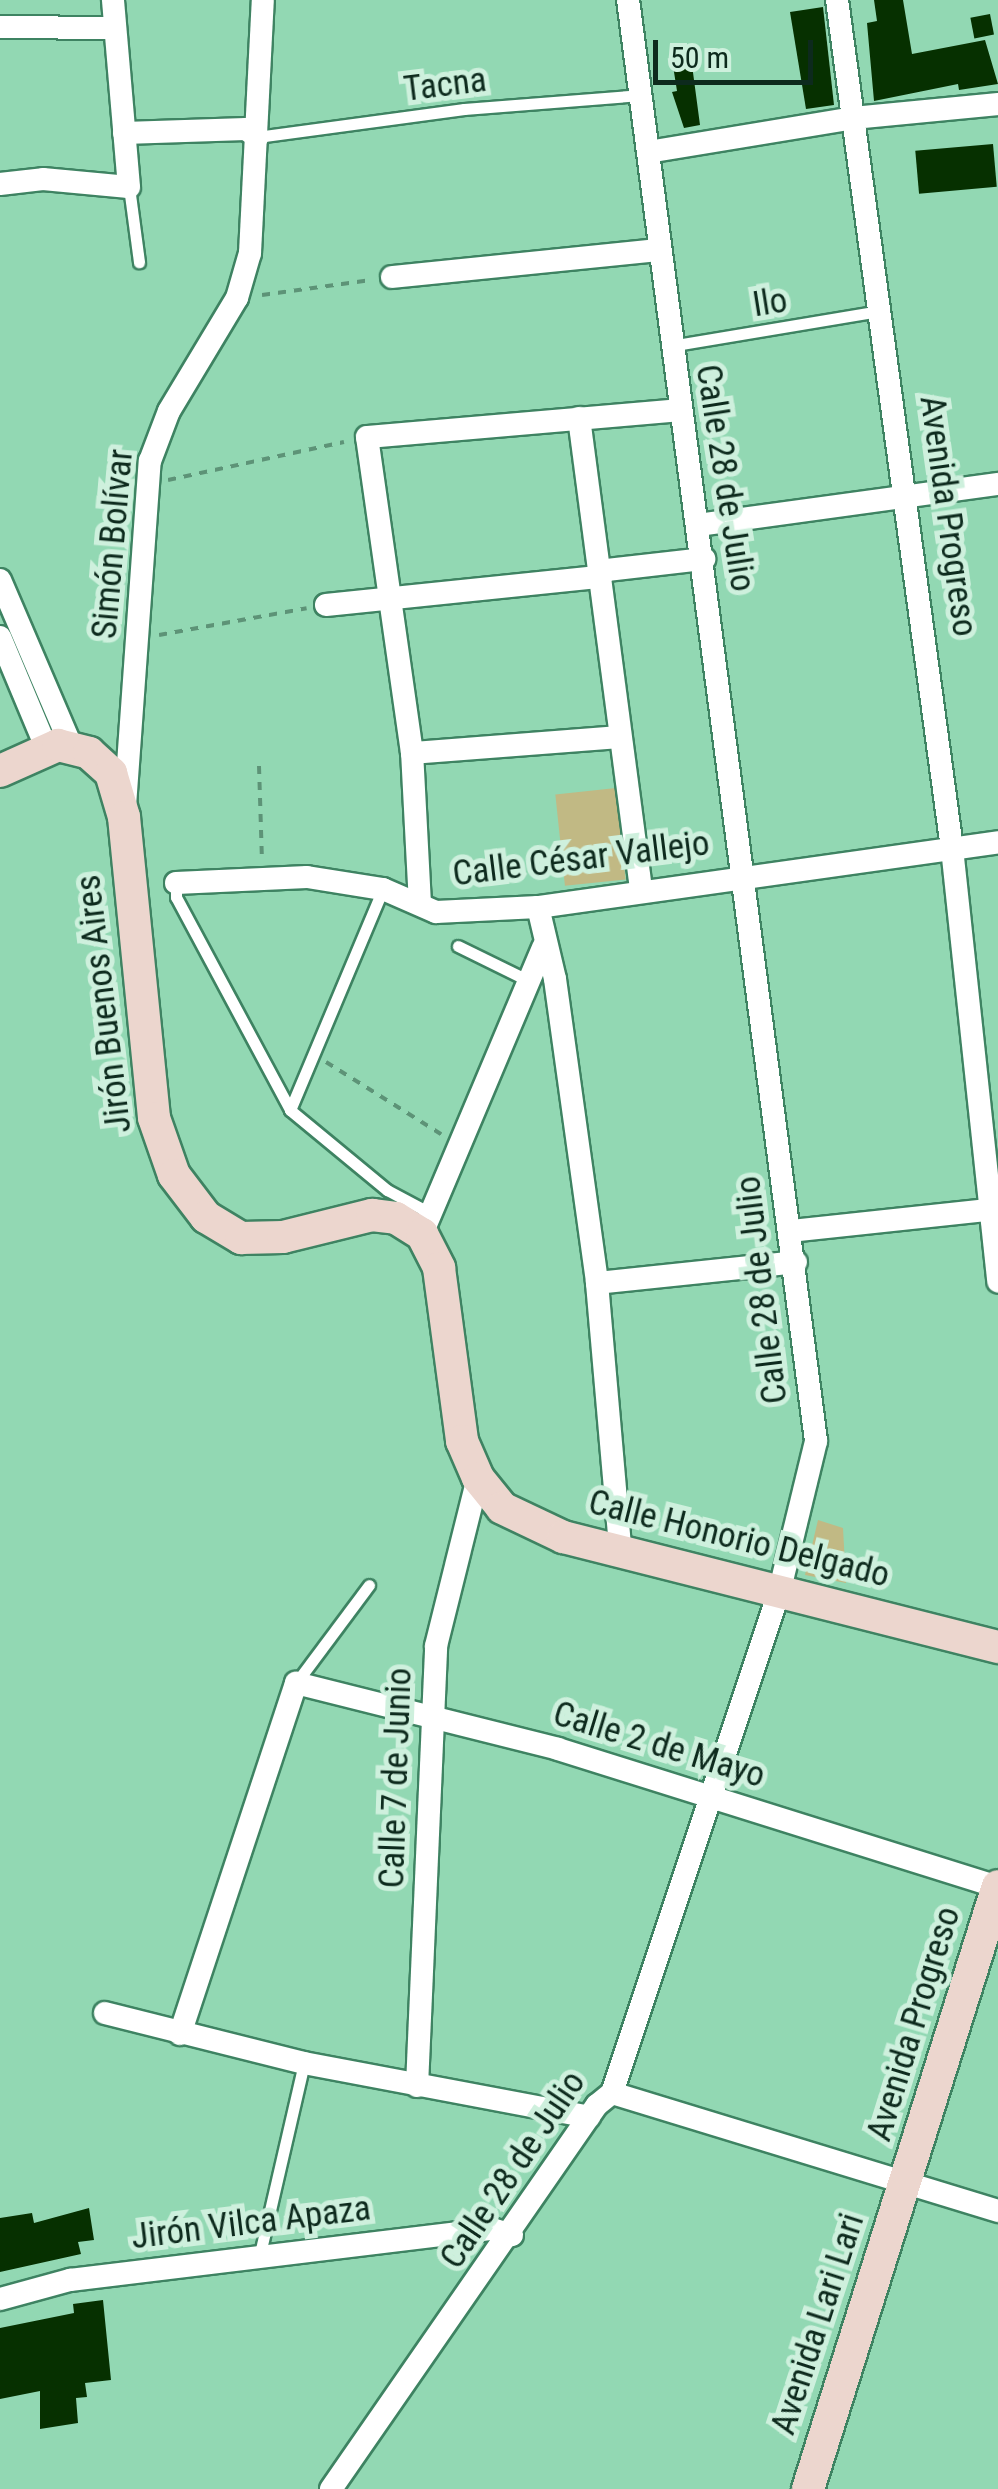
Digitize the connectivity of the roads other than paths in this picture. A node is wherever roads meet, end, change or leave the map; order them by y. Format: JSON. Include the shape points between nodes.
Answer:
{"nodes":[{"id":1,"x":113,"y":0,"type":"edge"},
{"id":2,"x":263,"y":0,"type":"edge"},
{"id":3,"x":628,"y":0,"type":"edge"},
{"id":4,"x":838,"y":0,"type":"edge"},
{"id":5,"x":0,"y":27,"type":"edge"},
{"id":6,"x":112,"y":28,"type":"junction"},
{"id":7,"x":640,"y":95,"type":"junction"},
{"id":8,"x":998,"y":104,"type":"edge"},
{"id":9,"x":853,"y":118,"type":"junction"},
{"id":10,"x":124,"y":133,"type":"junction"},
{"id":11,"x":256,"y":137,"type":"junction"},
{"id":12,"x":648,"y":152,"type":"junction"},
{"id":13,"x":0,"y":184,"type":"edge"},
{"id":14,"x":128,"y":187,"type":"junction"},
{"id":15,"x":660,"y":250,"type":"junction"},
{"id":16,"x":139,"y":262,"type":"dead end"},
{"id":17,"x":392,"y":276,"type":"road end"},
{"id":18,"x":879,"y":311,"type":"junction"},
{"id":19,"x":670,"y":346,"type":"junction"},
{"id":20,"x":679,"y":410,"type":"junction"},
{"id":21,"x":579,"y":418,"type":"junction"},
{"id":22,"x":998,"y":484,"type":"edge"},
{"id":23,"x":906,"y":495,"type":"junction"},
{"id":24,"x":698,"y":525,"type":"junction"},
{"id":25,"x":704,"y":559,"type":"junction"},
{"id":26,"x":598,"y":577,"type":"junction"},
{"id":27,"x":0,"y":580,"type":"edge"},
{"id":28,"x":391,"y":594,"type":"junction"},
{"id":29,"x":326,"y":605,"type":"road end"},
{"id":30,"x":8,"y":621,"type":"edge"},
{"id":31,"x":0,"y":637,"type":"edge"},
{"id":32,"x":618,"y":738,"type":"junction"},
{"id":33,"x":58,"y":746,"type":"junction"},
{"id":34,"x":412,"y":753,"type":"junction"},
{"id":35,"x":0,"y":771,"type":"edge"},
{"id":36,"x":124,"y":817,"type":"junction"},
{"id":37,"x":998,"y":842,"type":"edge"},
{"id":38,"x":952,"y":848,"type":"junction"},
{"id":39,"x":744,"y":874,"type":"junction"},
{"id":40,"x":176,"y":884,"type":"joint"},
{"id":41,"x":641,"y":888,"type":"junction"},
{"id":42,"x":383,"y":889,"type":"junction"},
{"id":43,"x":420,"y":904,"type":"junction"},
{"id":44,"x":538,"y":907,"type":"junction"},
{"id":45,"x":458,"y":946,"type":"dead end"},
{"id":46,"x":543,"y":948,"type":"junction"},
{"id":47,"x":529,"y":980,"type":"junction"},
{"id":48,"x":290,"y":1110,"type":"junction"},
{"id":49,"x":989,"y":1210,"type":"junction"},
{"id":50,"x":426,"y":1223,"type":"junction"},
{"id":51,"x":791,"y":1230,"type":"junction"},
{"id":52,"x":796,"y":1262,"type":"junction"},
{"id":53,"x":998,"y":1282,"type":"edge"},
{"id":54,"x":598,"y":1283,"type":"junction"},
{"id":55,"x":478,"y":1478,"type":"junction"},
{"id":56,"x":620,"y":1547,"type":"junction"},
{"id":57,"x":369,"y":1585,"type":"dead end"},
{"id":58,"x":780,"y":1589,"type":"junction"},
{"id":59,"x":998,"y":1647,"type":"edge"},
{"id":60,"x":296,"y":1683,"type":"junction"},
{"id":61,"x":433,"y":1720,"type":"junction"},
{"id":62,"x":710,"y":1796,"type":"junction"},
{"id":63,"x":998,"y":1887,"type":"edge"},
{"id":64,"x":104,"y":2014,"type":"dead end"},
{"id":65,"x":180,"y":2034,"type":"junction"},
{"id":66,"x":304,"y":2063,"type":"junction"},
{"id":67,"x":417,"y":2086,"type":"junction"},
{"id":68,"x":612,"y":2093,"type":"junction"},
{"id":69,"x":590,"y":2117,"type":"junction"},
{"id":70,"x":906,"y":2185,"type":"junction"},
{"id":71,"x":998,"y":2211,"type":"edge"},
{"id":72,"x":512,"y":2235,"type":"junction"},
{"id":73,"x":260,"y":2258,"type":"junction"},
{"id":74,"x":0,"y":2299,"type":"edge"},
{"id":75,"x":331,"y":2489,"type":"edge"},
{"id":76,"x":808,"y":2489,"type":"edge"}],
"edges":[{"from":1,"to":6,"type":"street"},
{"from":2,"to":11,"type":"street","name":"Simón Bolívar"},
{"from":3,"to":7,"type":"street","name":"Calle 28 de Julio"},
{"from":4,"to":9,"type":"street","name":"Avenida Progreso"},
{"from":5,"to":6,"type":"street"},
{"from":6,"to":10,"type":"street"},
{"from":7,"to":11,"type":"lane","name":"Tacna","via":[[464,108]]},
{"from":7,"to":12,"type":"street","name":"Calle 28 de Julio"},
{"from":8,"to":9,"type":"street"},
{"from":9,"to":12,"type":"street"},
{"from":9,"to":18,"type":"street","name":"Avenida Progreso"},
{"from":10,"to":11,"type":"street","via":[[246,130]]},
{"from":10,"to":14,"type":"street"},
{"from":11,"to":36,"type":"street","name":"Simón Bolívar","via":[[250,253],[237,298],[169,411],[148,484]]},
{"from":12,"to":15,"type":"street","name":"Calle 28 de Julio"},
{"from":13,"to":14,"type":"street","via":[[43,179]]},
{"from":14,"to":16,"type":"lane"},
{"from":15,"to":17,"type":"street"},
{"from":15,"to":19,"type":"street","name":"Calle 28 de Julio"},
{"from":18,"to":19,"type":"lane","name":"Ilo"},
{"from":18,"to":23,"type":"street","name":"Avenida Progreso"},
{"from":19,"to":20,"type":"street","name":"Calle 28 de Julio"},
{"from":20,"to":21,"type":"street"},
{"from":20,"to":24,"type":"street","name":"Calle 28 de Julio"},
{"from":21,"to":26,"type":"street"},
{"from":21,"to":28,"type":"street","via":[[368,438]]},
{"from":22,"to":23,"type":"street"},
{"from":23,"to":24,"type":"street"},
{"from":23,"to":38,"type":"street","name":"Avenida Progreso"},
{"from":24,"to":25,"type":"street","name":"Calle 28 de Julio"},
{"from":25,"to":26,"type":"street","via":[[608,570]]},
{"from":25,"to":39,"type":"street","name":"Calle 28 de Julio"},
{"from":26,"to":28,"type":"street"},
{"from":26,"to":32,"type":"street"},
{"from":27,"to":30,"type":"street"},
{"from":28,"to":29,"type":"street"},
{"from":28,"to":34,"type":"street"},
{"from":30,"to":33,"type":"street"},
{"from":31,"to":33,"type":"street"},
{"from":32,"to":34,"type":"street"},
{"from":32,"to":41,"type":"street"},
{"from":33,"to":35,"type":"street"},
{"from":33,"to":36,"type":"street","name":"Jirón Buenos Aires","via":[[110,773]]},
{"from":34,"to":43,"type":"street"},
{"from":36,"to":50,"type":"street","name":"Jirón Buenos Aires","via":[[154,1118],[182,1187],[217,1226],[251,1240],[372,1216]]},
{"from":37,"to":38,"type":"street","name":"Calle César Vallejo"},
{"from":38,"to":39,"type":"street","name":"Calle César Vallejo"},
{"from":38,"to":49,"type":"street","name":"Avenida Progreso"},
{"from":39,"to":41,"type":"street","name":"Calle César Vallejo"},
{"from":39,"to":51,"type":"street","name":"Calle 28 de Julio"},
{"from":40,"to":42,"type":"street","name":"Calle César Vallejo","via":[[307,877]]},
{"from":40,"to":48,"type":"lane","via":[[176,897]]},
{"from":41,"to":44,"type":"street","name":"Calle César Vallejo"},
{"from":42,"to":43,"type":"street","name":"Calle César Vallejo"},
{"from":42,"to":48,"type":"lane"},
{"from":43,"to":44,"type":"street","name":"Calle César Vallejo","via":[[436,912]]},
{"from":44,"to":46,"type":"street"},
{"from":45,"to":47,"type":"lane"},
{"from":46,"to":47,"type":"street"},
{"from":46,"to":54,"type":"street","via":[[555,979]]},
{"from":47,"to":50,"type":"street"},
{"from":48,"to":50,"type":"lane"},
{"from":49,"to":51,"type":"street"},
{"from":49,"to":53,"type":"street","name":"Avenida Progreso"},
{"from":50,"to":55,"type":"street","via":[[437,1256],[454,1409]]},
{"from":51,"to":52,"type":"street","name":"Calle 28 de Julio"},
{"from":52,"to":54,"type":"street"},
{"from":52,"to":58,"type":"street","name":"Calle 28 de Julio","via":[[816,1442]]},
{"from":54,"to":56,"type":"street"},
{"from":55,"to":56,"type":"street","name":"Calle Honorio Delgado","via":[[502,1508],[536,1528]]},
{"from":55,"to":61,"type":"street","name":"Calle 7 de Junio","via":[[436,1646]]},
{"from":56,"to":58,"type":"street","name":"Calle Honorio Delgado"},
{"from":57,"to":60,"type":"lane"},
{"from":58,"to":59,"type":"street","name":"Calle Honorio Delgado"},
{"from":58,"to":62,"type":"street","name":"Calle 28 de Julio"},
{"from":60,"to":61,"type":"street","name":"Calle 2 de Mayo"},
{"from":60,"to":65,"type":"street"},
{"from":61,"to":62,"type":"street","name":"Calle 2 de Mayo","via":[[558,1749]]},
{"from":61,"to":67,"type":"street","name":"Calle 7 de Junio"},
{"from":62,"to":63,"type":"street","name":"Calle 2 de Mayo"},
{"from":62,"to":68,"type":"street","name":"Calle 28 de Julio"},
{"from":63,"to":70,"type":"street","name":"Avenida Progreso"},
{"from":64,"to":65,"type":"street"},
{"from":65,"to":66,"type":"street"},
{"from":66,"to":67,"type":"street"},
{"from":66,"to":73,"type":"lane"},
{"from":67,"to":69,"type":"street"},
{"from":68,"to":69,"type":"street","name":"Calle 28 de Julio"},
{"from":68,"to":70,"type":"street"},
{"from":69,"to":72,"type":"street","name":"Calle 28 de Julio"},
{"from":70,"to":71,"type":"street"},
{"from":70,"to":76,"type":"street","name":"Avenida Lari Lari"},
{"from":72,"to":73,"type":"street","name":"Jirón Vilca Apaza","via":[[492,2229]]},
{"from":72,"to":75,"type":"street","name":"Calle 28 de Julio"},
{"from":73,"to":74,"type":"street","name":"Jirón Vilca Apaza","via":[[70,2280]]}]}
